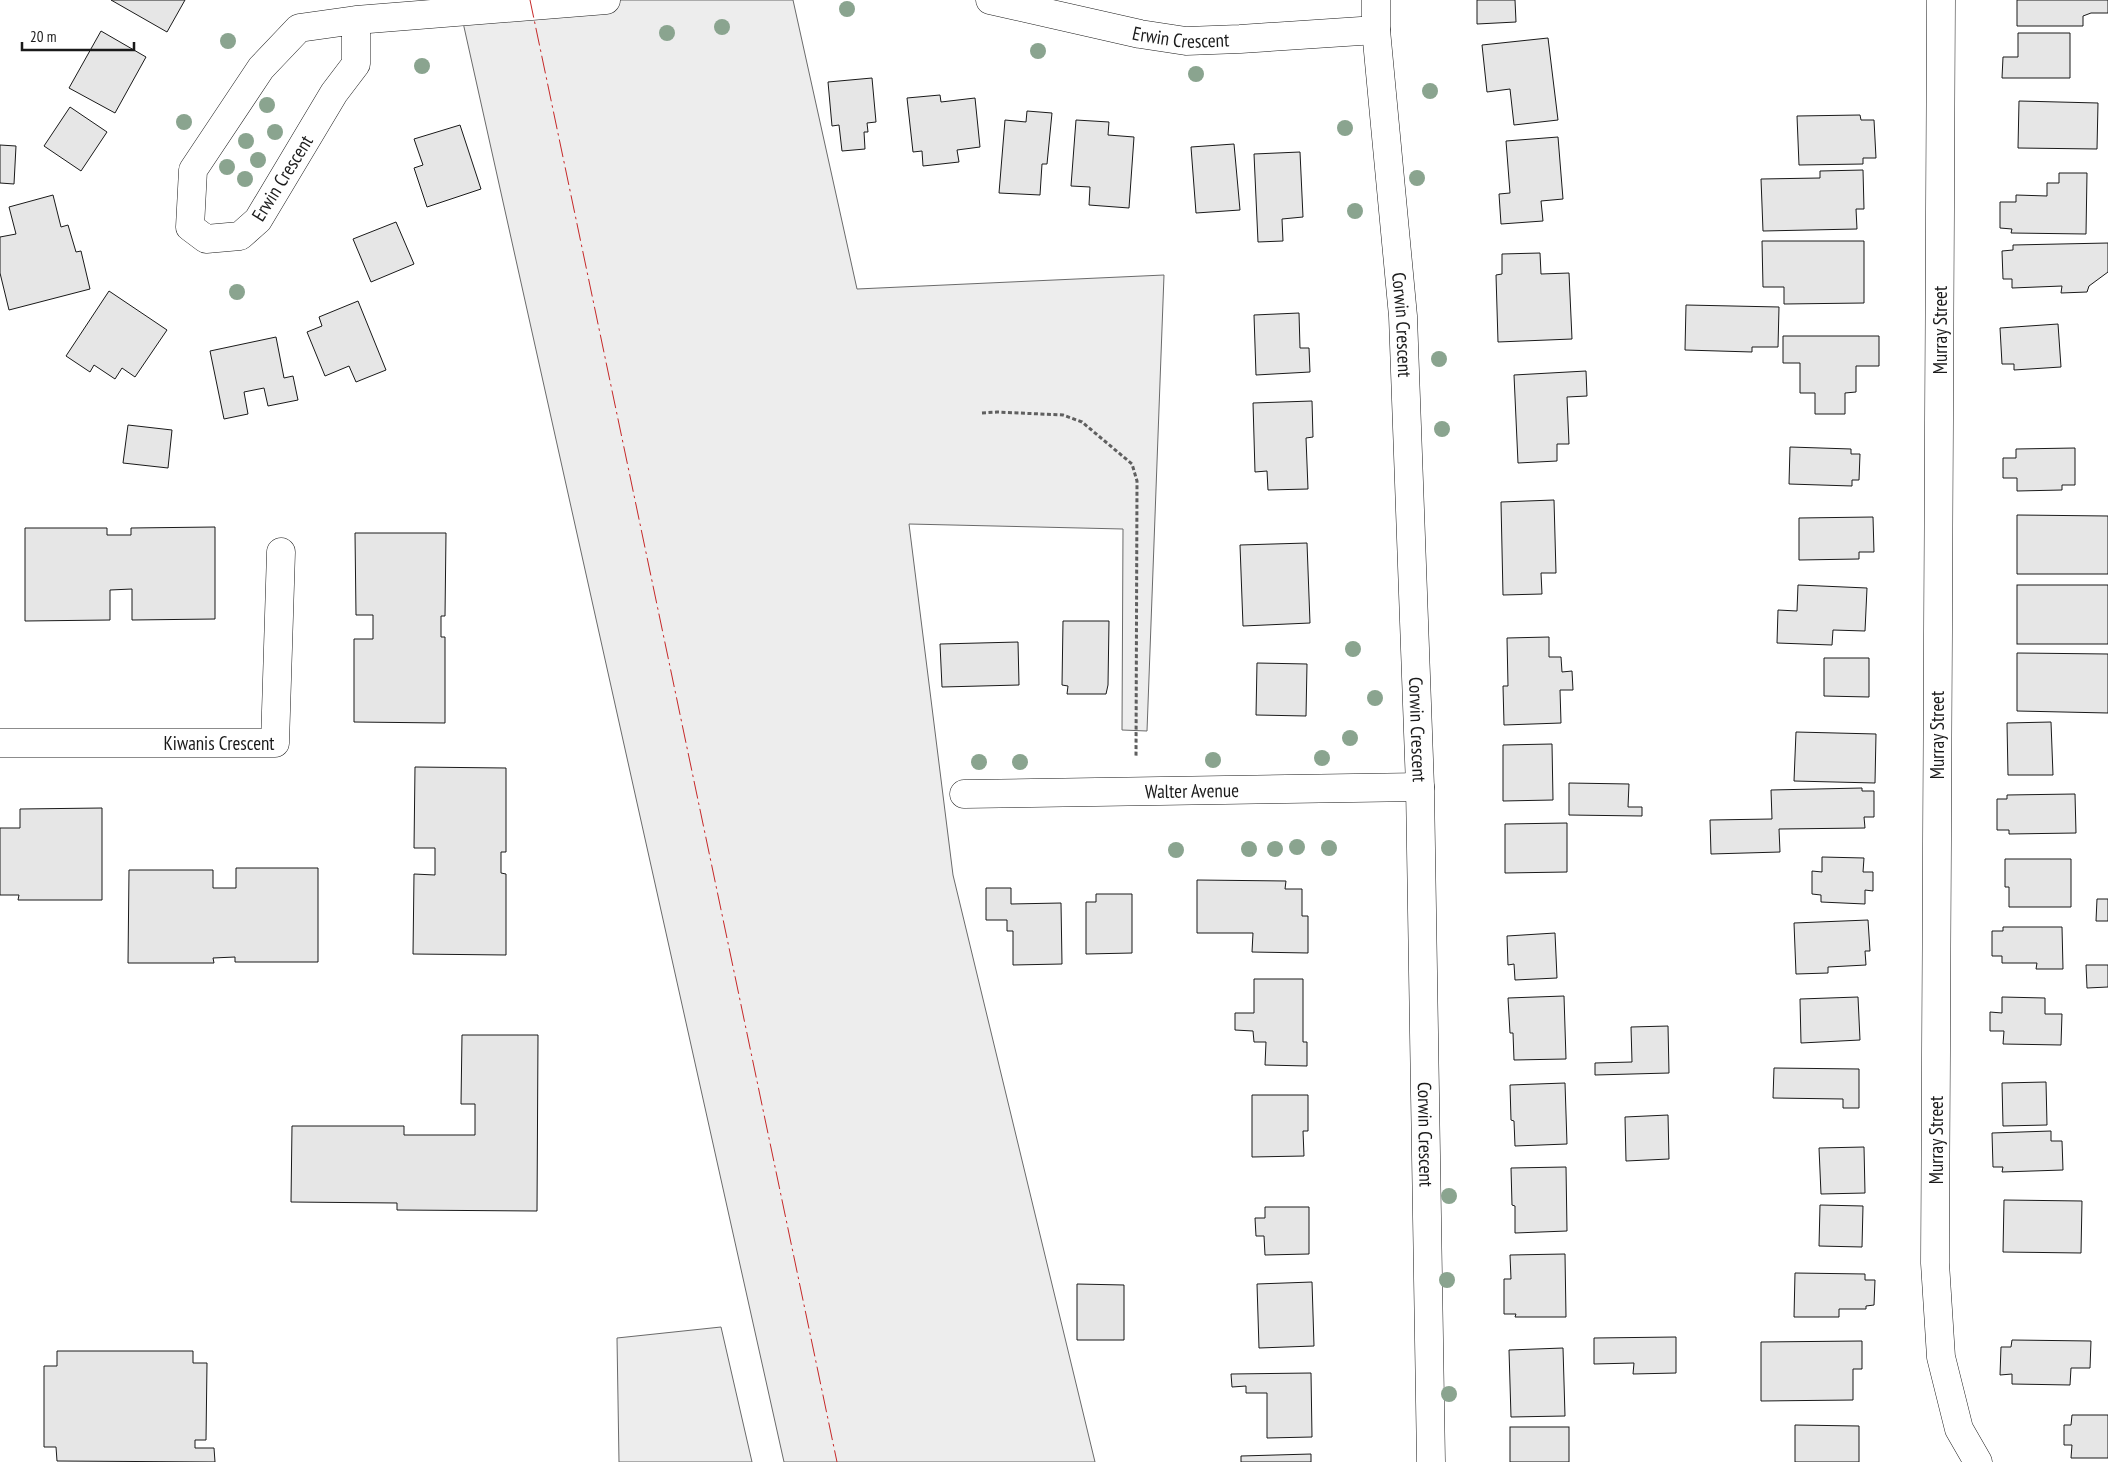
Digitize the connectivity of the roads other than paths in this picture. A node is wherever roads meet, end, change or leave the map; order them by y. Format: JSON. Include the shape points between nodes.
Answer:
{"nodes":[{"id":1,"x":606,"y":0,"type":"edge"},
{"id":2,"x":990,"y":0,"type":"edge"},
{"id":3,"x":1376,"y":0,"type":"edge"},
{"id":4,"x":1942,"y":0,"type":"edge"},
{"id":5,"x":356,"y":20,"type":"junction"},
{"id":6,"x":1376,"y":30,"type":"junction"},
{"id":7,"x":281,"y":552,"type":"dead end"},
{"id":8,"x":0,"y":743,"type":"edge"},
{"id":9,"x":1420,"y":787,"type":"junction"},
{"id":10,"x":964,"y":794,"type":"dead end"},
{"id":11,"x":1431,"y":1462,"type":"edge"},
{"id":12,"x":1978,"y":1462,"type":"edge"}],
"edges":[{"from":1,"to":5,"type":"street","name":"Erwin Crescent"},
{"from":2,"to":6,"type":"street","name":"Erwin Crescent","via":[[1140,34],[1186,41]]},
{"from":3,"to":6,"type":"street","name":"Corwin Crescent"},
{"from":4,"to":12,"type":"street","name":"Murray Street","via":[[1935,1263],[1942,1357],[1959,1429]]},
{"from":5,"to":5,"type":"street","name":"Erwin Crescent","via":[[299,28],[261,68],[192,170],[190,227],[206,239],[240,236],[258,220],[334,93],[356,64]]},
{"from":6,"to":9,"type":"street","name":"Corwin Crescent","via":[[1403,316]]},
{"from":7,"to":8,"type":"street","name":"Kiwanis Crescent","via":[[275,743]]},
{"from":9,"to":10,"type":"street","name":"Walter Avenue"},
{"from":9,"to":11,"type":"street","name":"Corwin Crescent"}]}
